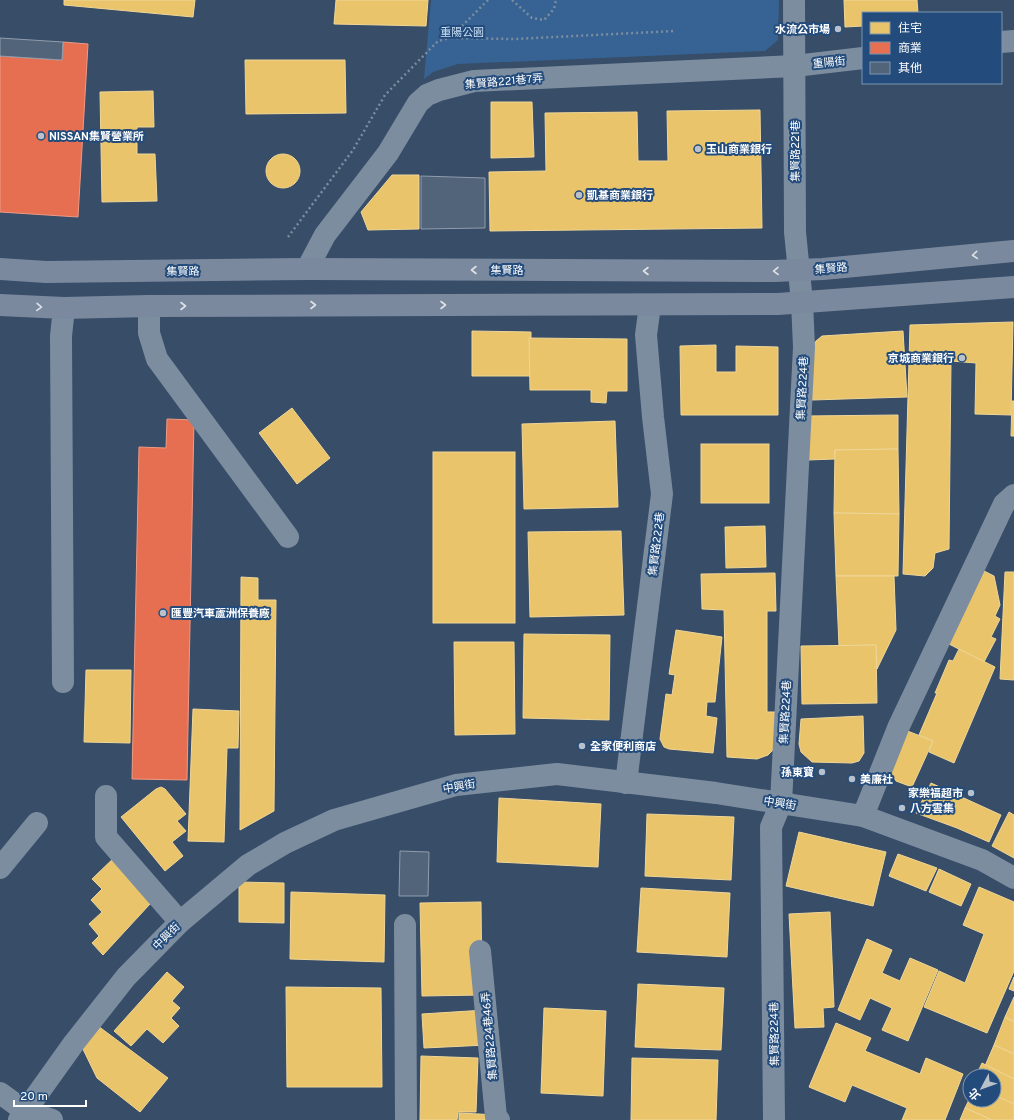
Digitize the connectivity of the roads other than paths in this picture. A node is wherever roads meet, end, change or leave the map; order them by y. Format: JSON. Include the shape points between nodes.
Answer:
{"nodes":[{"id":1,"x":794,"y":0,"type":"edge"},
{"id":2,"x":1014,"y":41,"type":"edge"},
{"id":3,"x":1002,"y":42,"type":"edge"},
{"id":4,"x":862,"y":58,"type":"edge"},
{"id":5,"x":795,"y":66,"type":"junction"},
{"id":6,"x":1014,"y":252,"type":"edge"},
{"id":7,"x":0,"y":269,"type":"edge"},
{"id":8,"x":307,"y":269,"type":"junction"},
{"id":9,"x":798,"y":270,"type":"junction"},
{"id":10,"x":1014,"y":286,"type":"edge"},
{"id":11,"x":802,"y":302,"type":"junction"},
{"id":12,"x":0,"y":305,"type":"edge"},
{"id":13,"x":650,"y":305,"type":"junction"},
{"id":14,"x":149,"y":306,"type":"junction"},
{"id":15,"x":64,"y":308,"type":"junction"},
{"id":16,"x":1014,"y":495,"type":"edge"},
{"id":17,"x":288,"y":537,"type":"dead end"},
{"id":18,"x":63,"y":682,"type":"dead end"},
{"id":19,"x":626,"y":783,"type":"junction"},
{"id":20,"x":106,"y":796,"type":"dead end"},
{"id":21,"x":781,"y":803,"type":"junction"},
{"id":22,"x":862,"y":816,"type":"junction"},
{"id":23,"x":37,"y":823,"type":"dead end"},
{"id":24,"x":0,"y":868,"type":"edge"},
{"id":25,"x":1014,"y":878,"type":"edge"},
{"id":26,"x":180,"y":922,"type":"junction"},
{"id":27,"x":405,"y":925,"type":"dead end"},
{"id":28,"x":480,"y":951,"type":"dead end"},
{"id":29,"x":0,"y":1093,"type":"edge"},
{"id":30,"x":22,"y":1115,"type":"edge"},
{"id":31,"x":778,"y":1119,"type":"edge"},
{"id":32,"x":52,"y":1120,"type":"edge"},
{"id":33,"x":406,"y":1120,"type":"edge"},
{"id":34,"x":499,"y":1120,"type":"edge"}],
"edges":[{"from":1,"to":5,"type":"street","name":"集賢路221巷"},
{"from":2,"to":3,"type":"street"},
{"from":4,"to":5,"type":"street","name":"重陽街"},
{"from":5,"to":8,"type":"street","name":"集賢路221巷7弄","via":[[474,81],[426,95],[418,103],[388,153],[325,235]]},
{"from":5,"to":9,"type":"street","name":"集賢路221巷","via":[[795,232]]},
{"from":6,"to":9,"type":"main road","name":"集賢路","one_way":true},
{"from":7,"to":8,"type":"main road","name":"集賢路","via":[[46,272]]},
{"from":9,"to":8,"type":"main road","name":"集賢路","one_way":true},
{"from":9,"to":11,"type":"street","name":"集賢路221巷"},
{"from":10,"to":11,"type":"main road"},
{"from":11,"to":13,"type":"main road"},
{"from":11,"to":21,"type":"street","name":"集賢路224巷","via":[[804,347]]},
{"from":12,"to":15,"type":"main road","one_way":true},
{"from":14,"to":13,"type":"main road","one_way":true},
{"from":13,"to":19,"type":"street","name":"集賢路222巷","via":[[646,335],[662,494]]},
{"from":14,"to":15,"type":"main road"},
{"from":14,"to":17,"type":"street","via":[[149,333],[157,359]]},
{"from":15,"to":18,"type":"street","via":[[61,336]]},
{"from":16,"to":22,"type":"street","via":[[1004,504],[922,677]]},
{"from":19,"to":21,"type":"street","name":"中興街"},
{"from":19,"to":26,"type":"street","name":"中興街","via":[[557,774],[456,785],[334,820],[285,843],[248,865]]},
{"from":20,"to":26,"type":"street","via":[[106,837]]},
{"from":21,"to":22,"type":"street","name":"中興街"},
{"from":21,"to":31,"type":"street","name":"集賢路224巷","via":[[771,827]]},
{"from":22,"to":25,"type":"street","name":"中興街","via":[[982,860]]},
{"from":23,"to":24,"type":"street"},
{"from":26,"to":30,"type":"street","name":"中興街","via":[[126,977]]},
{"from":27,"to":33,"type":"street"},
{"from":28,"to":34,"type":"street","name":"集賢路224巷46弄","via":[[496,1117]]},
{"from":29,"to":30,"type":"street"},
{"from":30,"to":32,"type":"street"}]}
